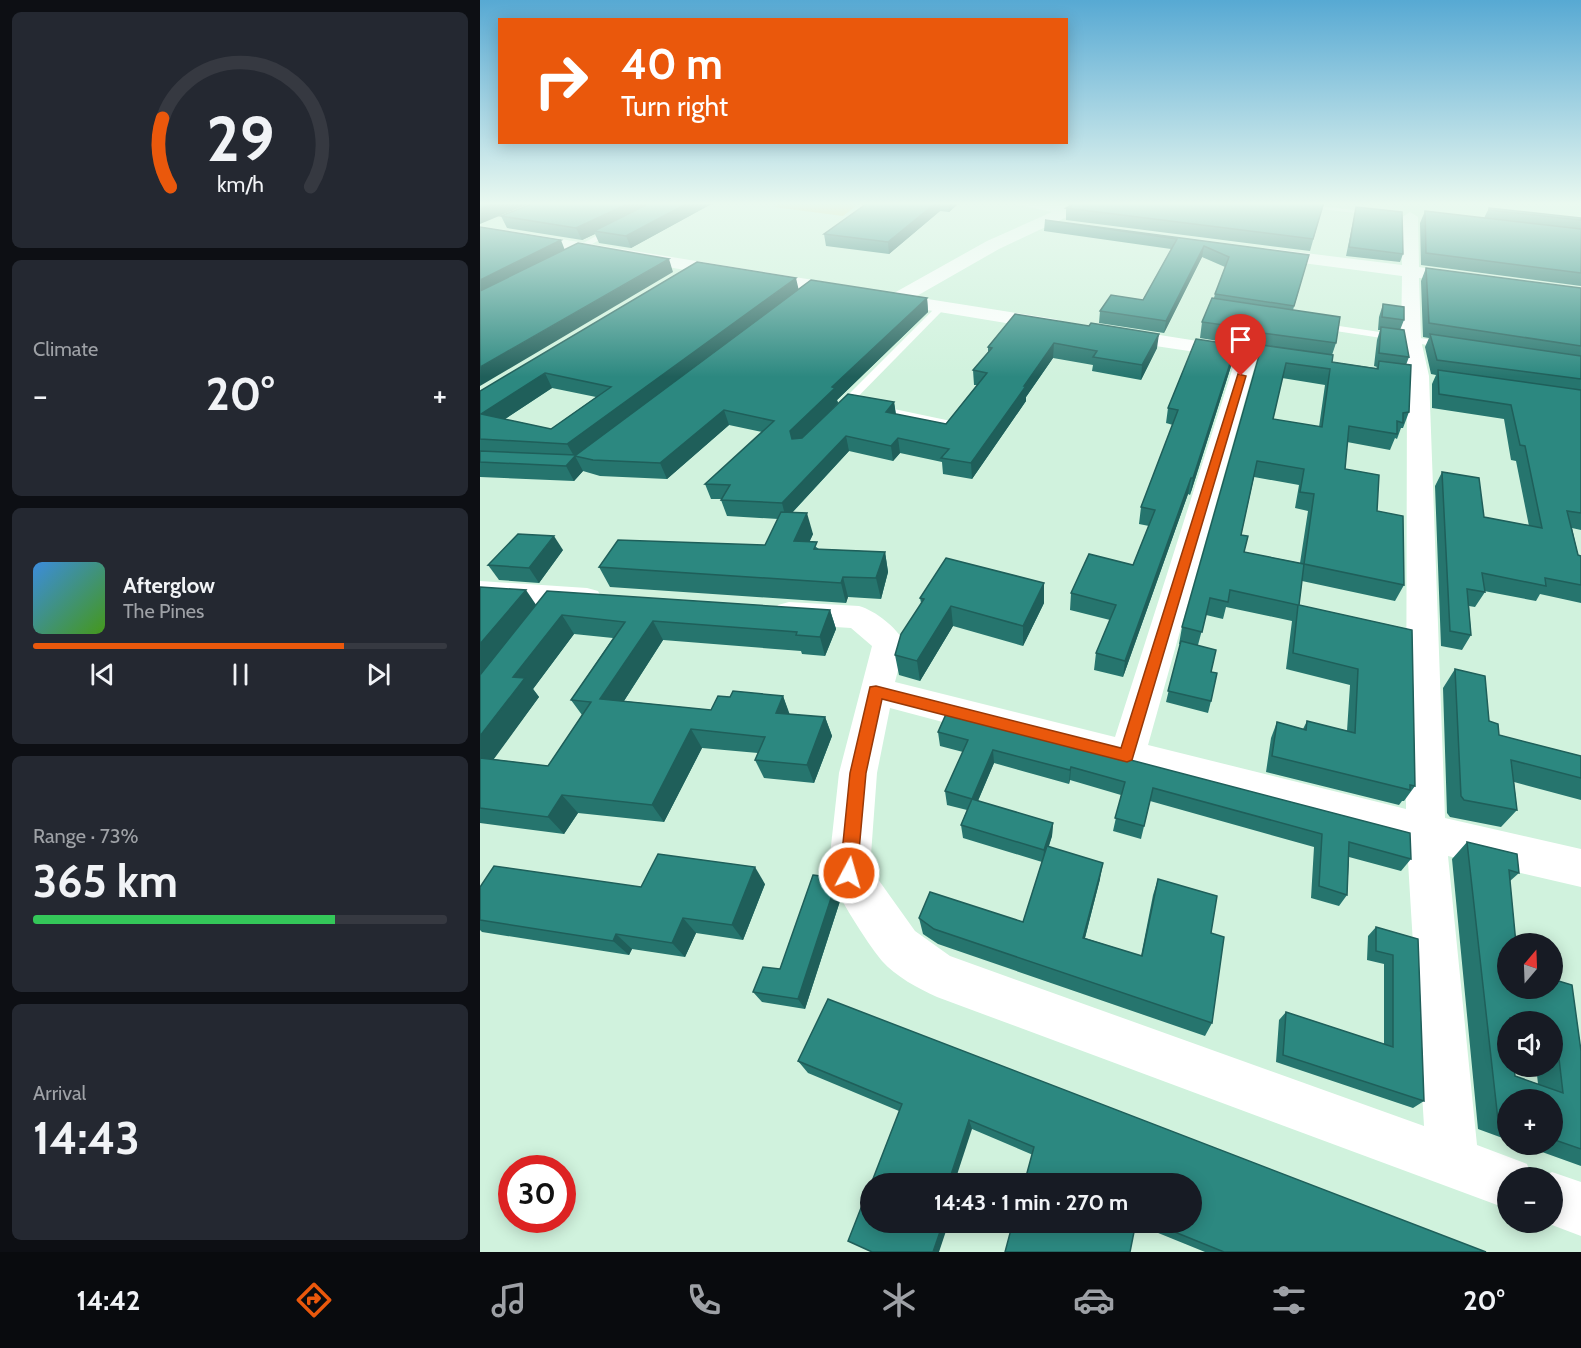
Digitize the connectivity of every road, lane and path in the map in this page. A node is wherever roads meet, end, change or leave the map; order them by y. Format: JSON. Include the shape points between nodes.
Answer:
{"nodes":[{"id":1,"x":644,"y":260,"type":"edge"},
{"id":2,"x":966,"y":260,"type":"edge"},
{"id":3,"x":1325,"y":260,"type":"edge"},
{"id":4,"x":1409,"y":260,"type":"edge"},
{"id":5,"x":697,"y":268,"type":"junction"},
{"id":6,"x":1410,"y":272,"type":"junction"},
{"id":7,"x":1444,"y":276,"type":"edge"},
{"id":8,"x":677,"y":280,"type":"edge"},
{"id":9,"x":896,"y":300,"type":"junction"},
{"id":10,"x":941,"y":307,"type":"junction"},
{"id":11,"x":1308,"y":324,"type":"edge"},
{"id":12,"x":1073,"y":328,"type":"edge"},
{"id":13,"x":1096,"y":331,"type":"edge"},
{"id":14,"x":1411,"y":340,"type":"junction"},
{"id":15,"x":1457,"y":347,"type":"edge"},
{"id":16,"x":846,"y":402,"type":"junction"},
{"id":17,"x":831,"y":418,"type":"edge"},
{"id":18,"x":951,"y":424,"type":"edge"},
{"id":19,"x":480,"y":591,"type":"edge"},
{"id":20,"x":628,"y":602,"type":"edge"},
{"id":21,"x":755,"y":610,"type":"edge"},
{"id":22,"x":876,"y":691,"type":"junction"},
{"id":23,"x":1127,"y":756,"type":"junction"},
{"id":24,"x":1426,"y":831,"type":"junction"},
{"id":25,"x":1581,"y":868,"type":"edge"},
{"id":26,"x":1453,"y":1163,"type":"junction"},
{"id":27,"x":1497,"y":1179,"type":"edge"},
{"id":28,"x":1563,"y":1203,"type":"edge"},
{"id":29,"x":1581,"y":1209,"type":"edge"}],
"edges":[{"from":1,"to":5,"type":"street"},
{"from":2,"to":9,"type":"street"},
{"from":3,"to":6,"type":"street"},
{"from":4,"to":6,"type":"street"},
{"from":5,"to":8,"type":"street"},
{"from":5,"to":9,"type":"street","via":[[809,291]]},
{"from":6,"to":7,"type":"street"},
{"from":6,"to":14,"type":"street"},
{"from":9,"to":10,"type":"street"},
{"from":10,"to":12,"type":"street","via":[[1011,323]]},
{"from":10,"to":16,"type":"lane"},
{"from":11,"to":14,"type":"lane"},
{"from":13,"to":23,"type":"street","via":[[1254,355]]},
{"from":14,"to":15,"type":"lane"},
{"from":14,"to":24,"type":"street","via":[[1418,376]]},
{"from":16,"to":17,"type":"lane"},
{"from":16,"to":18,"type":"lane"},
{"from":19,"to":20,"type":"street","via":[[552,607]]},
{"from":21,"to":22,"type":"street","via":[[859,617],[889,643]]},
{"from":22,"to":23,"type":"street"},
{"from":22,"to":26,"type":"street","via":[[858,773],[849,873],[899,947],[938,974]]},
{"from":23,"to":24,"type":"street"},
{"from":24,"to":25,"type":"street"},
{"from":24,"to":26,"type":"street"},
{"from":26,"to":27,"type":"street"},
{"from":28,"to":29,"type":"street"}]}
